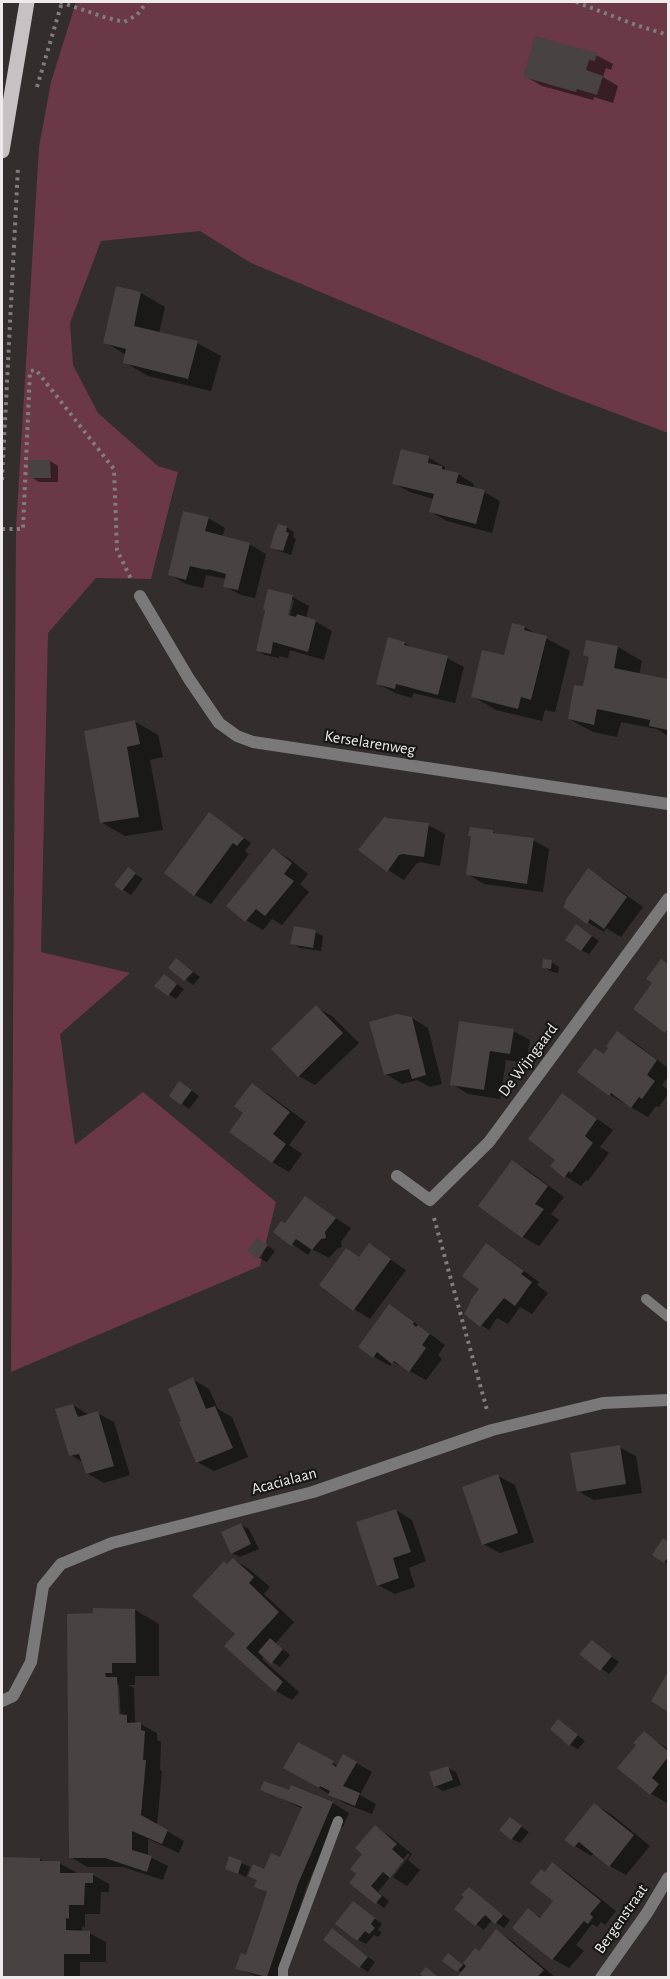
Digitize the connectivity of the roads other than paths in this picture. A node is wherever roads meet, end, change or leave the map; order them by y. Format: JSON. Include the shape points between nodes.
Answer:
{"nodes":[{"id":1,"x":27,"y":2,"type":"edge"},
{"id":2,"x":2,"y":151,"type":"edge"},
{"id":3,"x":140,"y":596,"type":"road end"},
{"id":4,"x":669,"y":804,"type":"edge"},
{"id":5,"x":669,"y":899,"type":"edge"},
{"id":6,"x":397,"y":1176,"type":"dead end"},
{"id":7,"x":646,"y":1299,"type":"dead end"},
{"id":8,"x":669,"y":1317,"type":"edge"},
{"id":9,"x":669,"y":1400,"type":"edge"},
{"id":10,"x":2,"y":1701,"type":"edge"},
{"id":11,"x":338,"y":1821,"type":"dead end"},
{"id":12,"x":669,"y":1878,"type":"edge"},
{"id":13,"x":283,"y":1977,"type":"edge"},
{"id":14,"x":601,"y":1977,"type":"edge"}],
"edges":[{"from":1,"to":2,"type":"main road"},
{"from":3,"to":4,"type":"street","name":"Kerselarenweg","via":[[219,723],[237,736],[253,742]]},
{"from":5,"to":6,"type":"street","name":"De Wijngaard","via":[[489,1142],[429,1200]]},
{"from":7,"to":8,"type":"lane"},
{"from":9,"to":10,"type":"street","name":"Acacialaan","via":[[603,1403],[492,1430],[313,1492],[112,1543],[61,1564],[43,1586],[31,1662],[13,1696]]},
{"from":11,"to":13,"type":"lane"},
{"from":12,"to":14,"type":"street","name":"Bergenstraat"}]}
